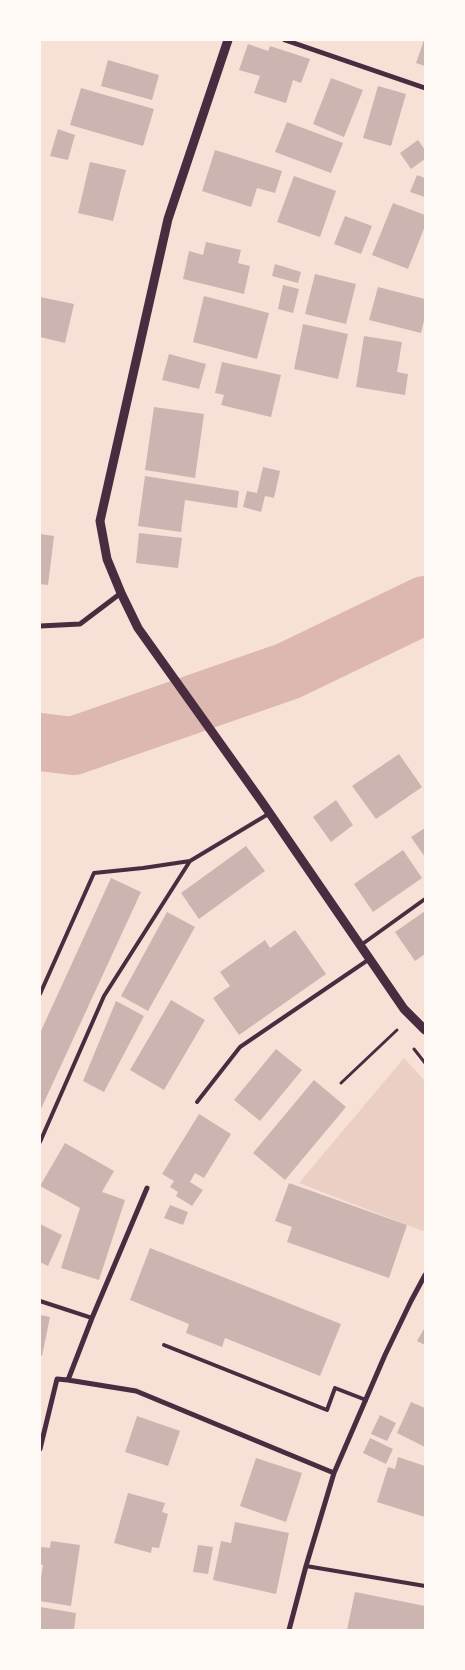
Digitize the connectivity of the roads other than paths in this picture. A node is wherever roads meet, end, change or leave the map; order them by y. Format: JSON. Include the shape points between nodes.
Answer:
{"nodes":[{"id":1,"x":228,"y":40,"type":"edge"},
{"id":2,"x":286,"y":40,"type":"edge"},
{"id":3,"x":425,"y":88,"type":"edge"},
{"id":4,"x":120,"y":594,"type":"junction"},
{"id":5,"x":40,"y":626,"type":"edge"},
{"id":6,"x":270,"y":813,"type":"junction"},
{"id":7,"x":190,"y":861,"type":"junction"},
{"id":8,"x":425,"y":899,"type":"edge"},
{"id":9,"x":361,"y":945,"type":"junction"},
{"id":10,"x":370,"y":958,"type":"junction"},
{"id":11,"x":40,"y":994,"type":"edge"},
{"id":12,"x":425,"y":1030,"type":"edge"},
{"id":13,"x":197,"y":1102,"type":"dead end"},
{"id":14,"x":40,"y":1142,"type":"edge"},
{"id":15,"x":148,"y":1188,"type":"dead end"},
{"id":16,"x":425,"y":1275,"type":"edge"},
{"id":17,"x":40,"y":1301,"type":"edge"},
{"id":18,"x":92,"y":1318,"type":"junction"},
{"id":19,"x":164,"y":1345,"type":"dead end"},
{"id":20,"x":68,"y":1380,"type":"junction"},
{"id":21,"x":366,"y":1400,"type":"junction"},
{"id":22,"x":40,"y":1449,"type":"edge"},
{"id":23,"x":334,"y":1473,"type":"junction"},
{"id":24,"x":306,"y":1566,"type":"junction"},
{"id":25,"x":425,"y":1586,"type":"edge"},
{"id":26,"x":290,"y":1630,"type":"edge"}],
"edges":[{"from":1,"to":4,"type":"street","via":[[168,219],[100,521],[107,559]]},
{"from":2,"to":3,"type":"street"},
{"from":4,"to":5,"type":"street","via":[[80,624]]},
{"from":4,"to":6,"type":"street","via":[[138,628]]},
{"from":6,"to":7,"type":"lane"},
{"from":6,"to":9,"type":"street"},
{"from":7,"to":11,"type":"lane","via":[[94,873]]},
{"from":7,"to":14,"type":"lane","via":[[104,996]]},
{"from":8,"to":9,"type":"lane"},
{"from":9,"to":10,"type":"street"},
{"from":10,"to":12,"type":"street","via":[[404,1009]]},
{"from":10,"to":13,"type":"lane","via":[[240,1047]]},
{"from":15,"to":18,"type":"street"},
{"from":16,"to":21,"type":"street"},
{"from":17,"to":18,"type":"lane"},
{"from":18,"to":20,"type":"street"},
{"from":19,"to":21,"type":"lane","via":[[327,1410],[335,1388]]},
{"from":20,"to":22,"type":"street","via":[[57,1379]]},
{"from":20,"to":23,"type":"street","via":[[136,1391]]},
{"from":21,"to":23,"type":"street"},
{"from":23,"to":24,"type":"street"},
{"from":24,"to":25,"type":"lane"},
{"from":24,"to":26,"type":"street"}]}
